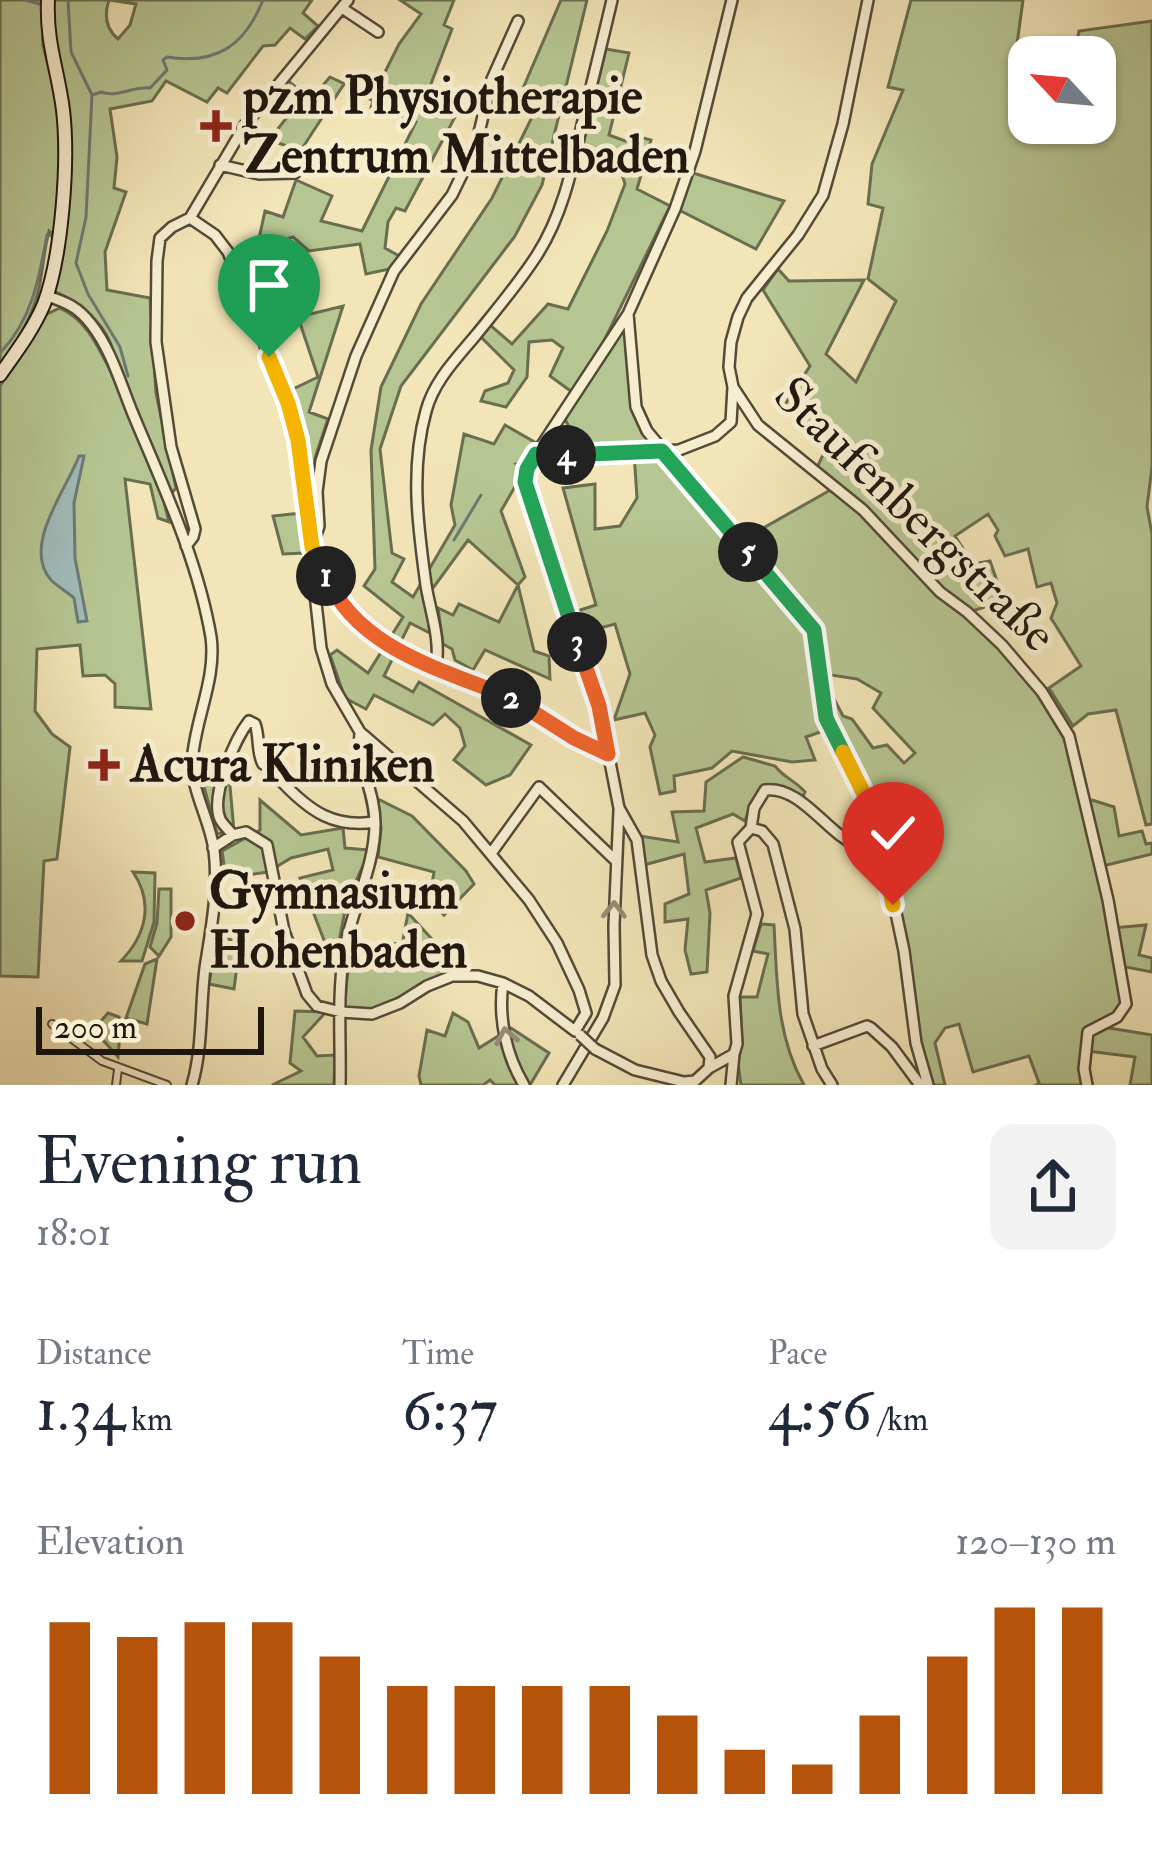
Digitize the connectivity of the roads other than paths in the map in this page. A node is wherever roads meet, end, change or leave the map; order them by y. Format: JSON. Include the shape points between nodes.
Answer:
{"nodes":[{"id":1,"x":48,"y":0,"type":"edge"},
{"id":2,"x":612,"y":0,"type":"edge"},
{"id":3,"x":732,"y":0,"type":"edge"},
{"id":4,"x":868,"y":0,"type":"edge"},
{"id":5,"x":345,"y":4,"type":"edge"},
{"id":6,"x":518,"y":21,"type":"dead end"},
{"id":7,"x":378,"y":32,"type":"dead end"},
{"id":8,"x":220,"y":165,"type":"junction"},
{"id":9,"x":295,"y":172,"type":"dead end"},
{"id":10,"x":190,"y":218,"type":"junction"},
{"id":11,"x":46,"y":296,"type":"junction"},
{"id":12,"x":628,"y":314,"type":"junction"},
{"id":13,"x":0,"y":375,"type":"edge"},
{"id":14,"x":733,"y":387,"type":"junction"},
{"id":15,"x":731,"y":422,"type":"junction"},
{"id":16,"x":758,"y":425,"type":"junction"},
{"id":17,"x":662,"y":451,"type":"junction"},
{"id":18,"x":536,"y":454,"type":"junction"},
{"id":19,"x":186,"y":546,"type":"junction"},
{"id":20,"x":312,"y":547,"type":"junction"},
{"id":21,"x":436,"y":666,"type":"junction"},
{"id":22,"x":360,"y":732,"type":"junction"},
{"id":23,"x":608,"y":754,"type":"junction"},
{"id":24,"x":619,"y":808,"type":"junction"},
{"id":25,"x":375,"y":822,"type":"junction"},
{"id":26,"x":751,"y":828,"type":"junction"},
{"id":27,"x":233,"y":835,"type":"junction"},
{"id":28,"x":214,"y":848,"type":"junction"},
{"id":29,"x":492,"y":852,"type":"junction"},
{"id":30,"x":615,"y":860,"type":"junction"},
{"id":31,"x":885,"y":861,"type":"junction"},
{"id":32,"x":503,"y":983,"type":"junction"},
{"id":33,"x":606,"y":1011,"type":"junction"},
{"id":34,"x":341,"y":1012,"type":"junction"},
{"id":35,"x":586,"y":1013,"type":"junction"},
{"id":36,"x":52,"y":1024,"type":"dead end"},
{"id":37,"x":577,"y":1033,"type":"junction"},
{"id":38,"x":813,"y":1046,"type":"junction"},
{"id":39,"x":734,"y":1054,"type":"junction"},
{"id":40,"x":709,"y":1068,"type":"junction"},
{"id":41,"x":118,"y":1069,"type":"junction"},
{"id":42,"x":194,"y":1084,"type":"edge"},
{"id":43,"x":116,"y":1085,"type":"edge"},
{"id":44,"x":167,"y":1085,"type":"edge"},
{"id":45,"x":340,"y":1085,"type":"edge"},
{"id":46,"x":524,"y":1085,"type":"edge"},
{"id":47,"x":563,"y":1085,"type":"edge"},
{"id":48,"x":832,"y":1085,"type":"edge"},
{"id":49,"x":924,"y":1085,"type":"edge"},
{"id":50,"x":1087,"y":1085,"type":"edge"}],
"edges":[{"from":1,"to":11,"type":"main road","via":[[65,136]]},
{"from":2,"to":21,"type":"street","via":[[554,222],[426,410],[416,494]]},
{"from":3,"to":12,"type":"street","via":[[686,176]]},
{"from":4,"to":14,"type":"street","name":"Staufenbergstraße","via":[[823,195],[738,317],[730,342]]},
{"from":5,"to":7,"type":"street"},
{"from":5,"to":8,"type":"street"},
{"from":6,"to":20,"type":"street","via":[[467,164],[394,271],[356,356],[321,460]]},
{"from":8,"to":9,"type":"street"},
{"from":8,"to":10,"type":"street"},
{"from":10,"to":19,"type":"street","via":[[160,238],[156,342],[171,447],[195,529]]},
{"from":10,"to":20,"type":"street","via":[[228,252],[288,403]]},
{"from":11,"to":13,"type":"main road"},
{"from":11,"to":19,"type":"street","via":[[72,303],[93,326]]},
{"from":12,"to":17,"type":"street","via":[[636,407]]},
{"from":12,"to":18,"type":"street"},
{"from":14,"to":15,"type":"street"},
{"from":14,"to":16,"type":"street","name":"Staufenbergstraße"},
{"from":15,"to":16,"type":"street"},
{"from":15,"to":17,"type":"street","via":[[715,436]]},
{"from":16,"to":50,"type":"street","name":"Staufenbergstraße","via":[[863,510],[1002,644],[1069,736],[1126,1004],[1088,1033]]},
{"from":17,"to":18,"type":"street"},
{"from":17,"to":31,"type":"street","via":[[814,630],[826,718],[876,818]]},
{"from":18,"to":23,"type":"street","via":[[525,482]]},
{"from":19,"to":28,"type":"street","via":[[211,637],[192,771]]},
{"from":20,"to":21,"type":"street","via":[[352,619]]},
{"from":20,"to":22,"type":"street","via":[[321,648]]},
{"from":21,"to":23,"type":"street","via":[[518,700]]},
{"from":22,"to":25,"type":"street"},
{"from":22,"to":29,"type":"street"},
{"from":23,"to":24,"type":"street"},
{"from":24,"to":30,"type":"street"},
{"from":24,"to":40,"type":"street","via":[[637,840],[652,955]]},
{"from":25,"to":27,"type":"street","via":[[350,826],[305,804],[263,764],[249,721],[218,806]]},
{"from":25,"to":34,"type":"street","via":[[344,950]]},
{"from":26,"to":31,"type":"street","via":[[758,798],[774,788]]},
{"from":26,"to":38,"type":"street","via":[[769,837],[782,876]]},
{"from":26,"to":39,"type":"street","via":[[738,842],[757,914],[734,996]]},
{"from":27,"to":28,"type":"street"},
{"from":27,"to":34,"type":"street","via":[[246,832],[267,845],[307,994],[316,1006]]},
{"from":28,"to":42,"type":"street"},
{"from":29,"to":30,"type":"street","via":[[539,787]]},
{"from":29,"to":35,"type":"street","via":[[556,943]]},
{"from":33,"to":30,"type":"street","one_way":true,"via":[[615,985]]},
{"from":31,"to":49,"type":"street"},
{"from":32,"to":34,"type":"street","via":[[452,976],[372,1014]]},
{"from":32,"to":37,"type":"street"},
{"from":46,"to":32,"type":"street","one_way":true,"via":[[507,1048]]},
{"from":33,"to":35,"type":"street"},
{"from":33,"to":47,"type":"street"},
{"from":34,"to":45,"type":"street"},
{"from":35,"to":37,"type":"street"},
{"from":36,"to":41,"type":"street"},
{"from":37,"to":40,"type":"street","bridge":true,"via":[[634,1070],[684,1082]]},
{"from":38,"to":48,"type":"street"},
{"from":38,"to":49,"type":"street","via":[[867,1026]]},
{"from":39,"to":40,"type":"street"},
{"from":39,"to":40,"type":"street","via":[[731,1085]]},
{"from":41,"to":43,"type":"street"},
{"from":41,"to":44,"type":"street"}]}
